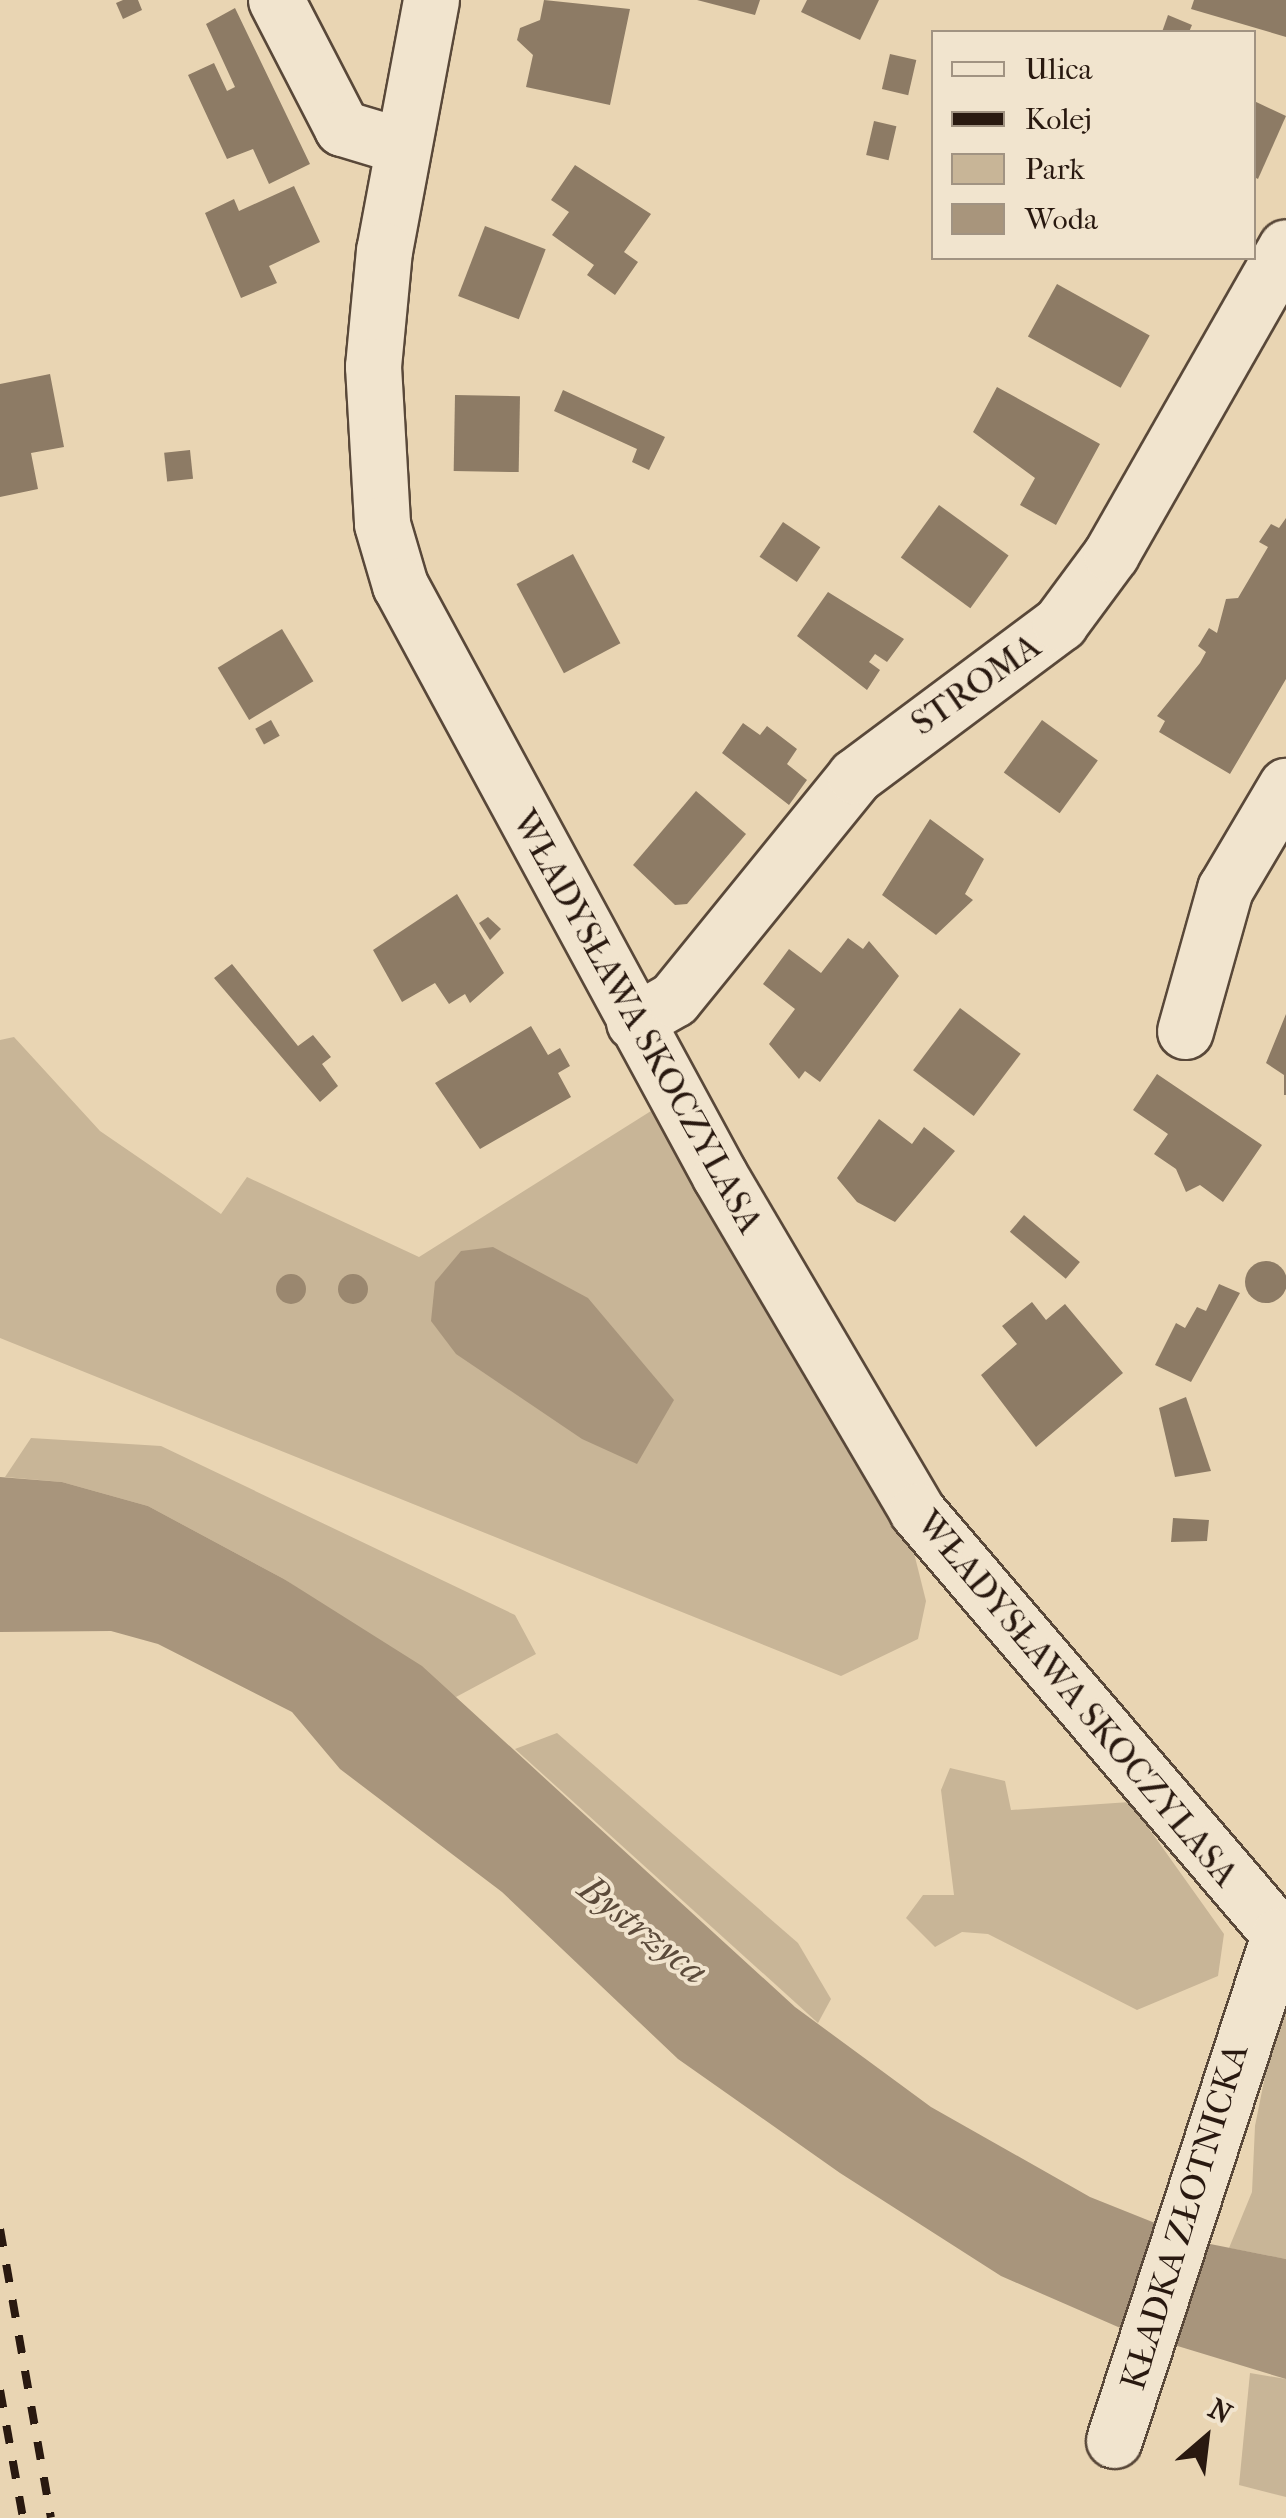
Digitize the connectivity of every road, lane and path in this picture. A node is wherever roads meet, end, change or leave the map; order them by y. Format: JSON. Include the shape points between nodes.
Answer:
{"nodes":[{"id":1,"x":276,"y":0,"type":"edge"},
{"id":2,"x":431,"y":0,"type":"edge"},
{"id":3,"x":402,"y":146,"type":"junction"},
{"id":4,"x":1286,"y":247,"type":"edge"},
{"id":5,"x":1286,"y":786,"type":"edge"},
{"id":6,"x":634,"y":1022,"type":"junction"},
{"id":7,"x":1185,"y":1031,"type":"dead end"},
{"id":8,"x":1277,"y":1924,"type":"edge"},
{"id":9,"x":1114,"y":2440,"type":"dead end"}],
"edges":[{"from":1,"to":3,"type":"street","via":[[342,128]]},
{"from":2,"to":3,"type":"street","name":"WŁADYSŁAWA SKOCZYLASA"},
{"from":3,"to":6,"type":"street","name":"WŁADYSŁAWA SKOCZYLASA","via":[[373,366],[382,524],[400,584]]},
{"from":4,"to":6,"type":"street","name":"STROMA","via":[[1111,554],[1060,623],[855,776],[674,999]]},
{"from":5,"to":7,"type":"street","via":[[1225,889]]},
{"from":6,"to":8,"type":"street","name":"WŁADYSŁAWA SKOCZYLASA","via":[[918,1511]]},
{"from":8,"to":9,"type":"street","name":"KŁADKA ZŁOTNICKA"}]}
